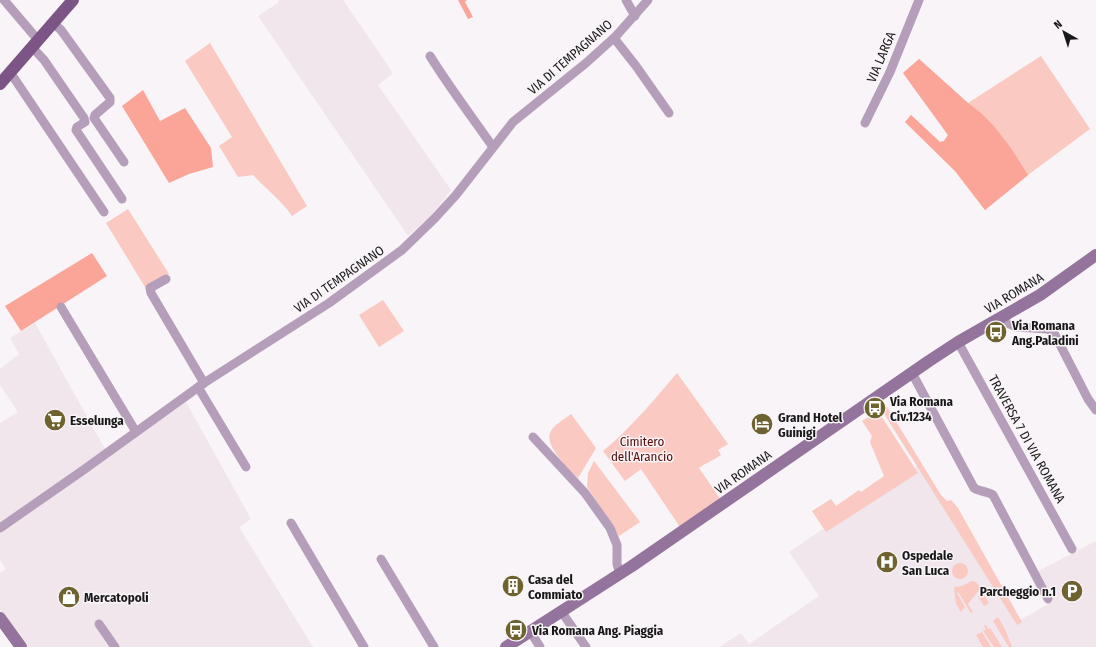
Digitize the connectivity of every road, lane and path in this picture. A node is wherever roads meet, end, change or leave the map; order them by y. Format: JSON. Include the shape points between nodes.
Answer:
{"nodes":[{"id":1,"x":4,"y":0,"type":"edge"},
{"id":2,"x":73,"y":0,"type":"edge"},
{"id":3,"x":626,"y":0,"type":"edge"},
{"id":4,"x":648,"y":0,"type":"edge"},
{"id":5,"x":919,"y":0,"type":"edge"},
{"id":6,"x":634,"y":16,"type":"junction"},
{"id":7,"x":53,"y":23,"type":"junction"},
{"id":8,"x":614,"y":38,"type":"junction"},
{"id":9,"x":35,"y":44,"type":"junction"},
{"id":10,"x":430,"y":56,"type":"dead end"},
{"id":11,"x":10,"y":72,"type":"junction"},
{"id":12,"x":0,"y":84,"type":"edge"},
{"id":13,"x":669,"y":113,"type":"dead end"},
{"id":14,"x":865,"y":123,"type":"dead end"},
{"id":15,"x":492,"y":147,"type":"junction"},
{"id":16,"x":124,"y":162,"type":"dead end"},
{"id":17,"x":122,"y":199,"type":"dead end"},
{"id":18,"x":104,"y":212,"type":"dead end"},
{"id":19,"x":1096,"y":255,"type":"edge"},
{"id":20,"x":166,"y":279,"type":"dead end"},
{"id":21,"x":60,"y":307,"type":"dead end"},
{"id":22,"x":998,"y":319,"type":"junction"},
{"id":23,"x":958,"y":342,"type":"junction"},
{"id":24,"x":912,"y":373,"type":"junction"},
{"id":25,"x":201,"y":385,"type":"junction"},
{"id":26,"x":1096,"y":410,"type":"edge"},
{"id":27,"x":136,"y":432,"type":"junction"},
{"id":28,"x":533,"y":438,"type":"dead end"},
{"id":29,"x":246,"y":467,"type":"dead end"},
{"id":30,"x":291,"y":523,"type":"dead end"},
{"id":31,"x":0,"y":528,"type":"edge"},
{"id":32,"x":1072,"y":550,"type":"dead end"},
{"id":33,"x":381,"y":559,"type":"dead end"},
{"id":34,"x":620,"y":574,"type":"junction"},
{"id":35,"x":1048,"y":599,"type":"dead end"},
{"id":36,"x":561,"y":611,"type":"junction"},
{"id":37,"x":0,"y":618,"type":"edge"},
{"id":38,"x":99,"y":624,"type":"dead end"},
{"id":39,"x":530,"y":631,"type":"junction"},
{"id":40,"x":21,"y":647,"type":"edge"},
{"id":41,"x":115,"y":647,"type":"edge"},
{"id":42,"x":364,"y":647,"type":"edge"},
{"id":43,"x":434,"y":647,"type":"edge"},
{"id":44,"x":506,"y":647,"type":"edge"},
{"id":45,"x":540,"y":647,"type":"edge"},
{"id":46,"x":586,"y":647,"type":"edge"}],
"edges":[{"from":1,"to":9,"type":"street"},
{"from":2,"to":7,"type":"main road"},
{"from":3,"to":6,"type":"street"},
{"from":4,"to":6,"type":"street","name":"VIA DI TEMPAGNANO"},
{"from":5,"to":14,"type":"street","name":"VIA LARGA","via":[[890,72]]},
{"from":6,"to":8,"type":"street","name":"VIA DI TEMPAGNANO"},
{"from":7,"to":9,"type":"main road"},
{"from":7,"to":16,"type":"street","via":[[61,30],[110,98],[110,102],[95,114],[94,118]]},
{"from":8,"to":13,"type":"street"},
{"from":8,"to":15,"type":"street","name":"VIA DI TEMPAGNANO","via":[[513,122]]},
{"from":9,"to":11,"type":"main road"},
{"from":9,"to":17,"type":"street","via":[[84,118],[85,122],[76,130]]},
{"from":10,"to":15,"type":"street"},
{"from":11,"to":12,"type":"main road"},
{"from":11,"to":18,"type":"street"},
{"from":15,"to":25,"type":"street","name":"VIA DI TEMPAGNANO","via":[[456,195],[402,250],[329,303]]},
{"from":19,"to":22,"type":"main road","name":"VIA ROMANA","via":[[1040,295]]},
{"from":20,"to":25,"type":"street","via":[[150,288],[151,293]]},
{"from":21,"to":27,"type":"street"},
{"from":22,"to":23,"type":"main road","name":"VIA ROMANA"},
{"from":22,"to":26,"type":"street","via":[[1016,327],[1047,328],[1054,332]]},
{"from":23,"to":24,"type":"main road","name":"VIA ROMANA"},
{"from":23,"to":32,"type":"street","name":"TRAVERSA 7 DI VIA ROMANA"},
{"from":24,"to":34,"type":"main road","name":"VIA ROMANA"},
{"from":24,"to":35,"type":"street","via":[[974,488],[993,495]]},
{"from":25,"to":27,"type":"street","name":"VIA DI TEMPAGNANO"},
{"from":25,"to":29,"type":"street","via":[[220,426]]},
{"from":27,"to":31,"type":"street","name":"VIA DI TEMPAGNANO"},
{"from":28,"to":34,"type":"street","via":[[584,493],[610,528],[617,545]]},
{"from":30,"to":42,"type":"street"},
{"from":33,"to":43,"type":"street"},
{"from":34,"to":36,"type":"main road","name":"VIA ROMANA"},
{"from":36,"to":39,"type":"main road","name":"VIA ROMANA"},
{"from":36,"to":46,"type":"street"},
{"from":37,"to":40,"type":"main road"},
{"from":38,"to":41,"type":"street"},
{"from":39,"to":44,"type":"main road","name":"VIA ROMANA"},
{"from":39,"to":45,"type":"street"}]}
